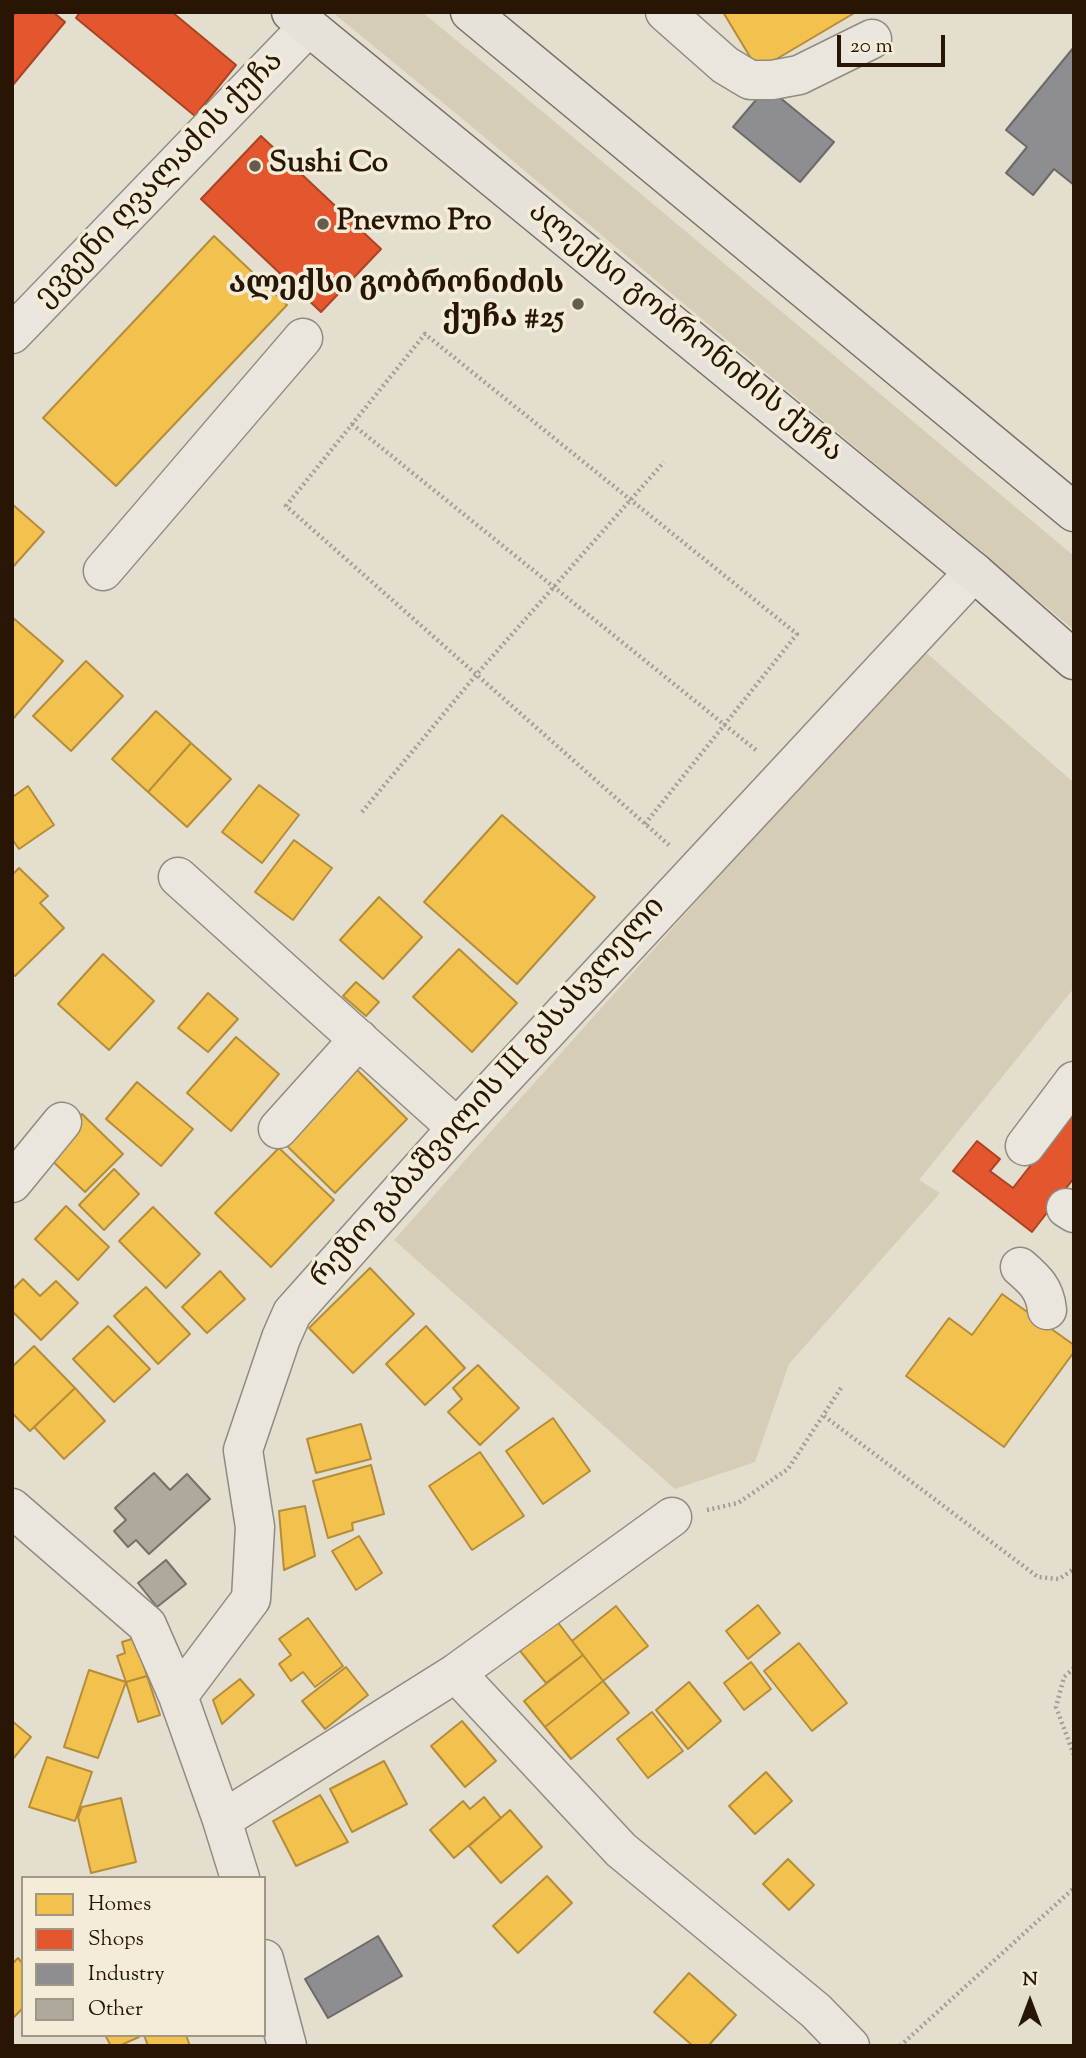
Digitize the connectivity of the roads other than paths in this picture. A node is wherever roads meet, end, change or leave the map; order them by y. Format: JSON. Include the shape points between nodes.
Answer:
{"nodes":[{"id":1,"x":470,"y":12,"type":"edge"},
{"id":2,"x":665,"y":12,"type":"edge"},
{"id":3,"x":300,"y":19,"type":"edge"},
{"id":4,"x":872,"y":39,"type":"dead end"},
{"id":5,"x":12,"y":334,"type":"edge"},
{"id":6,"x":303,"y":338,"type":"dead end"},
{"id":7,"x":1074,"y":512,"type":"edge"},
{"id":8,"x":103,"y":571,"type":"dead end"},
{"id":9,"x":974,"y":572,"type":"junction"},
{"id":10,"x":1074,"y":660,"type":"edge"},
{"id":11,"x":178,"y":877,"type":"dead end"},
{"id":12,"x":359,"y":1039,"type":"junction"},
{"id":13,"x":1074,"y":1081,"type":"edge"},
{"id":14,"x":62,"y":1122,"type":"dead end"},
{"id":15,"x":457,"y":1128,"type":"junction"},
{"id":16,"x":278,"y":1129,"type":"dead end"},
{"id":17,"x":1026,"y":1146,"type":"dead end"},
{"id":18,"x":12,"y":1183,"type":"edge"},
{"id":19,"x":1020,"y":1266,"type":"dead end"},
{"id":20,"x":1047,"y":1310,"type":"dead end"},
{"id":21,"x":671,"y":1517,"type":"road end"},
{"id":22,"x":19,"y":1528,"type":"edge"},
{"id":23,"x":456,"y":1673,"type":"junction"},
{"id":24,"x":178,"y":1696,"type":"junction"},
{"id":25,"x":222,"y":1820,"type":"junction"},
{"id":26,"x":239,"y":1876,"type":"edge"},
{"id":27,"x":266,"y":1967,"type":"edge"},
{"id":28,"x":287,"y":2046,"type":"edge"},
{"id":29,"x":850,"y":2046,"type":"edge"}],
"edges":[{"from":1,"to":7,"type":"main road"},
{"from":2,"to":4,"type":"street","via":[[725,65],[750,80],[799,75]]},
{"from":3,"to":5,"type":"street","name":"ევგენი ღვალაძის ქუჩა"},
{"from":3,"to":9,"type":"main road","name":"ალექსი გობრონიძის ქუჩა"},
{"from":6,"to":8,"type":"street"},
{"from":9,"to":10,"type":"main road","name":"ალექსი გობრონიძის ქუჩა"},
{"from":9,"to":15,"type":"street","name":"რეზო გაბაშვილის III გასასვლელი"},
{"from":11,"to":12,"type":"street"},
{"from":12,"to":15,"type":"street"},
{"from":12,"to":16,"type":"street"},
{"from":13,"to":17,"type":"street"},
{"from":14,"to":18,"type":"street"},
{"from":15,"to":24,"type":"street","name":"რეზო გაბაშვილის III გასასვლელი","via":[[292,1313],[243,1450],[255,1527],[251,1599]]},
{"from":19,"to":20,"type":"street","via":[[1043,1290]]},
{"from":21,"to":23,"type":"street"},
{"from":22,"to":24,"type":"street","via":[[147,1625]]},
{"from":23,"to":25,"type":"street"},
{"from":23,"to":29,"type":"street","via":[[621,1850],[816,2011]]},
{"from":24,"to":25,"type":"street"},
{"from":25,"to":26,"type":"street"},
{"from":27,"to":28,"type":"street"}]}
